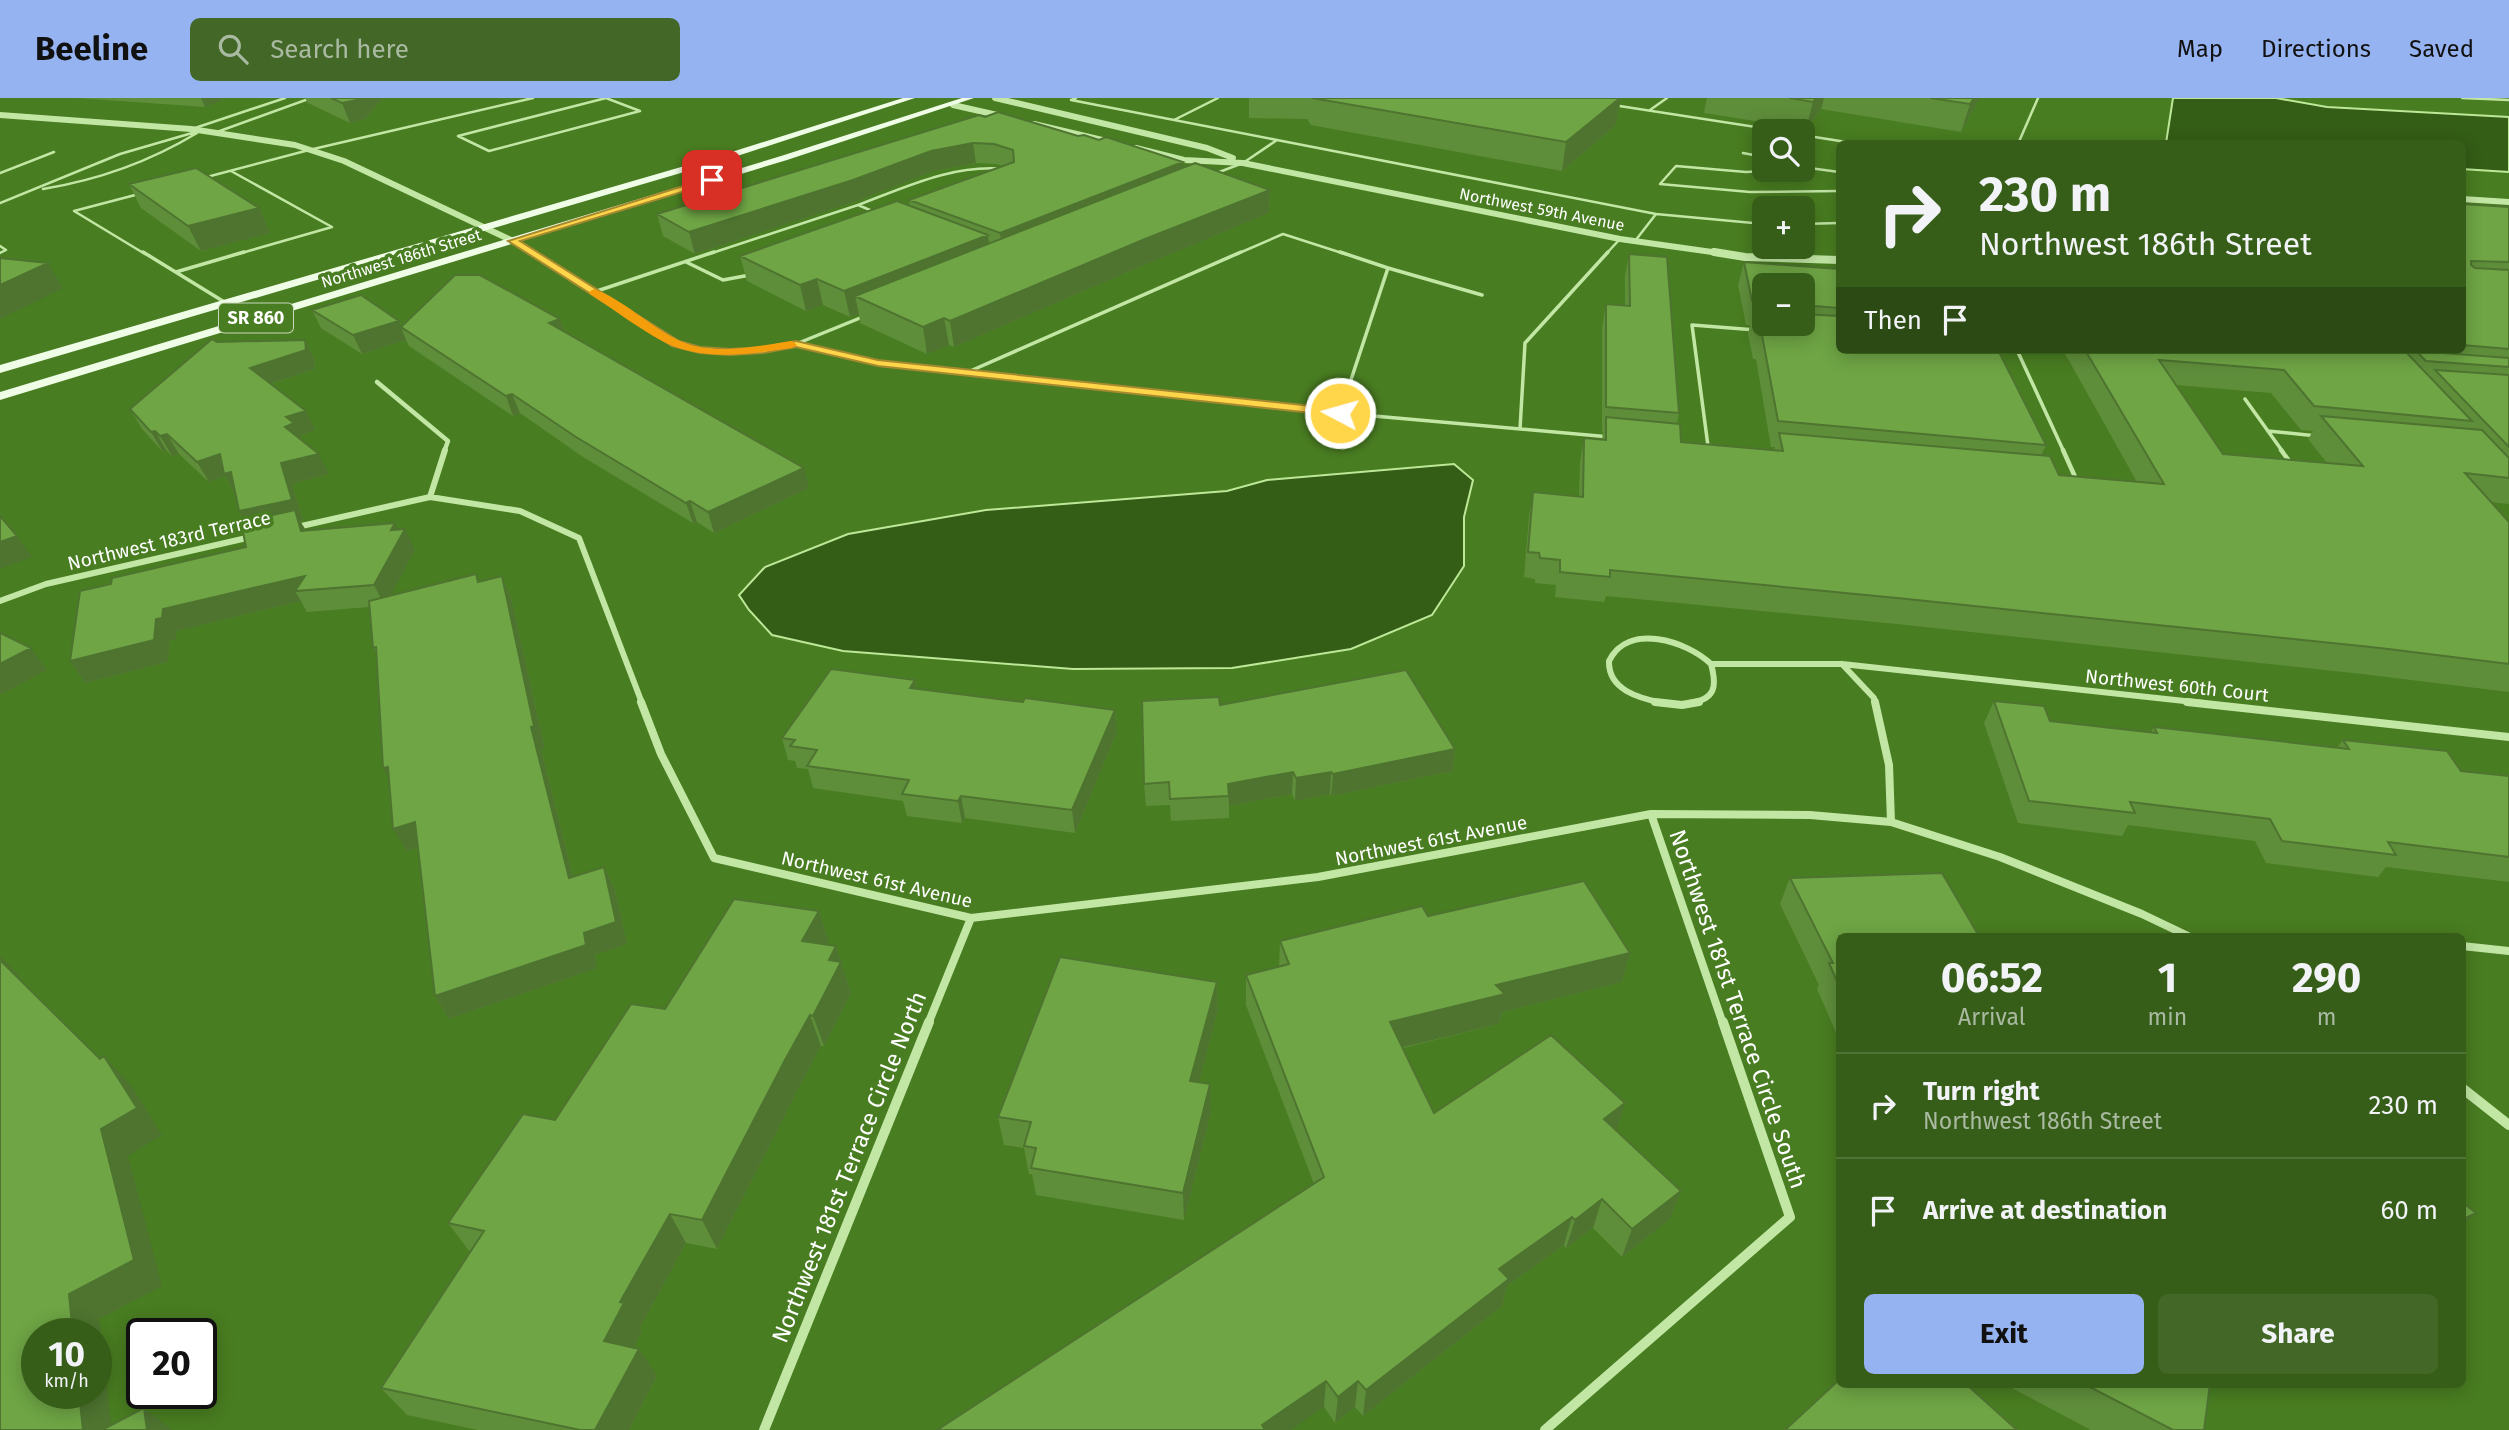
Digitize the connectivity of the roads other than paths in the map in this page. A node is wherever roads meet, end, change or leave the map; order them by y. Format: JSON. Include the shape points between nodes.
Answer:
{"nodes":[{"id":1,"x":285,"y":98,"type":"edge"},
{"id":2,"x":311,"y":98,"type":"edge"},
{"id":3,"x":533,"y":98,"type":"edge"},
{"id":4,"x":606,"y":98,"type":"edge"},
{"id":5,"x":909,"y":98,"type":"edge"},
{"id":6,"x":938,"y":98,"type":"edge"},
{"id":7,"x":970,"y":98,"type":"edge"},
{"id":8,"x":995,"y":98,"type":"edge"},
{"id":9,"x":1076,"y":98,"type":"edge"},
{"id":10,"x":1218,"y":98,"type":"edge"},
{"id":11,"x":1667,"y":98,"type":"edge"},
{"id":12,"x":2038,"y":98,"type":"edge"},
{"id":13,"x":2462,"y":98,"type":"edge"},
{"id":14,"x":2509,"y":100,"type":"edge"},
{"id":15,"x":956,"y":101,"type":"edge"},
{"id":16,"x":1611,"y":104,"type":"edge"},
{"id":17,"x":1650,"y":110,"type":"junction"},
{"id":18,"x":0,"y":116,"type":"edge"},
{"id":19,"x":917,"y":116,"type":"junction"},
{"id":20,"x":1009,"y":118,"type":"edge"},
{"id":21,"x":1174,"y":120,"type":"junction"},
{"id":22,"x":1023,"y":121,"type":"edge"},
{"id":23,"x":1752,"y":126,"type":"edge"},
{"id":24,"x":191,"y":129,"type":"junction"},
{"id":25,"x":202,"y":130,"type":"junction"},
{"id":26,"x":217,"y":132,"type":"junction"},
{"id":27,"x":1815,"y":137,"type":"edge"},
{"id":28,"x":1277,"y":140,"type":"junction"},
{"id":29,"x":1836,"y":140,"type":"edge"},
{"id":30,"x":2020,"y":140,"type":"edge"},
{"id":31,"x":1117,"y":144,"type":"edge"},
{"id":32,"x":1131,"y":147,"type":"edge"},
{"id":33,"x":309,"y":150,"type":"junction"},
{"id":34,"x":54,"y":152,"type":"dead end"},
{"id":35,"x":1743,"y":153,"type":"dead end"},
{"id":36,"x":1752,"y":155,"type":"edge"},
{"id":37,"x":1243,"y":163,"type":"junction"},
{"id":38,"x":1815,"y":168,"type":"edge"},
{"id":39,"x":1008,"y":170,"type":"edge"},
{"id":40,"x":231,"y":171,"type":"junction"},
{"id":41,"x":1836,"y":171,"type":"edge"},
{"id":42,"x":1752,"y":172,"type":"edge"},
{"id":43,"x":0,"y":173,"type":"edge"},
{"id":44,"x":1202,"y":179,"type":"edge"},
{"id":45,"x":192,"y":181,"type":"edge"},
{"id":46,"x":33,"y":190,"type":"junction"},
{"id":47,"x":1836,"y":191,"type":"edge"},
{"id":48,"x":139,"y":194,"type":"edge"},
{"id":49,"x":2466,"y":199,"type":"edge"},
{"id":50,"x":2509,"y":202,"type":"edge"},
{"id":51,"x":0,"y":203,"type":"edge"},
{"id":52,"x":858,"y":205,"type":"junction"},
{"id":53,"x":880,"y":214,"type":"edge"},
{"id":54,"x":1656,"y":214,"type":"junction"},
{"id":55,"x":1752,"y":223,"type":"edge"},
{"id":56,"x":1815,"y":223,"type":"edge"},
{"id":57,"x":1836,"y":223,"type":"edge"},
{"id":58,"x":485,"y":228,"type":"junction"},
{"id":59,"x":1620,"y":239,"type":"junction"},
{"id":60,"x":513,"y":241,"type":"junction"},
{"id":61,"x":1635,"y":241,"type":"junction"},
{"id":62,"x":0,"y":246,"type":"edge"},
{"id":63,"x":0,"y":253,"type":"edge"},
{"id":64,"x":1836,"y":260,"type":"edge"},
{"id":65,"x":686,"y":262,"type":"junction"},
{"id":66,"x":1388,"y":268,"type":"junction"},
{"id":67,"x":176,"y":272,"type":"junction"},
{"id":68,"x":752,"y":274,"type":"edge"},
{"id":69,"x":594,"y":292,"type":"junction"},
{"id":70,"x":1482,"y":295,"type":"dead end"},
{"id":71,"x":226,"y":303,"type":"junction"},
{"id":72,"x":874,"y":312,"type":"edge"},
{"id":73,"x":1752,"y":329,"type":"edge"},
{"id":74,"x":796,"y":344,"type":"junction"},
{"id":75,"x":2019,"y":354,"type":"edge"},
{"id":76,"x":0,"y":369,"type":"edge"},
{"id":77,"x":968,"y":373,"type":"junction"},
{"id":78,"x":377,"y":382,"type":"dead end"},
{"id":79,"x":0,"y":396,"type":"edge"},
{"id":80,"x":2245,"y":399,"type":"dead end"},
{"id":81,"x":1340,"y":413,"type":"junction"},
{"id":82,"x":1520,"y":429,"type":"junction"},
{"id":83,"x":2268,"y":431,"type":"junction"},
{"id":84,"x":2321,"y":436,"type":"edge"},
{"id":85,"x":1614,"y":438,"type":"edge"},
{"id":86,"x":1695,"y":445,"type":"edge"},
{"id":87,"x":1708,"y":446,"type":"junction"},
{"id":88,"x":1721,"y":447,"type":"edge"},
{"id":89,"x":2300,"y":476,"type":"edge"},
{"id":90,"x":2063,"y":478,"type":"edge"},
{"id":91,"x":430,"y":497,"type":"junction"},
{"id":92,"x":284,"y":530,"type":"edge"},
{"id":93,"x":257,"y":536,"type":"edge"},
{"id":94,"x":0,"y":601,"type":"edge"},
{"id":95,"x":1711,"y":664,"type":"junction"},
{"id":96,"x":1842,"y":664,"type":"junction"},
{"id":97,"x":2509,"y":737,"type":"edge"},
{"id":98,"x":1651,"y":814,"type":"junction"},
{"id":99,"x":1891,"y":822,"type":"junction"},
{"id":100,"x":971,"y":918,"type":"junction"},
{"id":101,"x":2182,"y":933,"type":"edge"},
{"id":102,"x":2466,"y":946,"type":"edge"},
{"id":103,"x":2509,"y":951,"type":"edge"},
{"id":104,"x":2466,"y":1091,"type":"edge"},
{"id":105,"x":2509,"y":1125,"type":"edge"},
{"id":106,"x":764,"y":1430,"type":"edge"},
{"id":107,"x":1545,"y":1430,"type":"edge"}],
"edges":[{"from":1,"to":24,"type":"lane"},
{"from":2,"to":26,"type":"lane"},
{"from":3,"to":33,"type":"lane"},
{"from":4,"to":4,"type":"lane","via":[[640,111],[489,151],[458,136]]},
{"from":5,"to":58,"type":"main road","name":"Northwest 186th Street","number":"SR 860"},
{"from":6,"to":19,"type":"main road"},
{"from":7,"to":15,"type":"main road","name":"Northwest 186th Street","number":"SR 860"},
{"from":8,"to":37,"type":"street","name":"Northwest 59th Avenue","via":[[1207,148]]},
{"from":9,"to":21,"type":"lane","via":[[1071,100]]},
{"from":10,"to":21,"type":"lane"},
{"from":11,"to":17,"type":"lane"},
{"from":12,"to":30,"type":"lane"},
{"from":13,"to":14,"type":"lane"},
{"from":15,"to":19,"type":"main road","name":"Northwest 186th Street","number":"SR 860"},
{"from":15,"to":20,"type":"street"},
{"from":16,"to":17,"type":"lane"},
{"from":17,"to":23,"type":"lane"},
{"from":18,"to":24,"type":"street"},
{"from":19,"to":60,"type":"main road","name":"Northwest 186th Street","number":"SR 860"},
{"from":21,"to":28,"type":"lane"},
{"from":22,"to":31,"type":"street"},
{"from":24,"to":25,"type":"street"},
{"from":25,"to":26,"type":"street"},
{"from":25,"to":46,"type":"lane","via":[[120,154]]},
{"from":25,"to":46,"type":"lane","via":[[175,148],[76,184]]},
{"from":26,"to":33,"type":"street"},
{"from":27,"to":29,"type":"lane"},
{"from":28,"to":37,"type":"lane"},
{"from":28,"to":54,"type":"lane"},
{"from":32,"to":37,"type":"street","name":"Northwest 59th Avenue","via":[[1184,160]]},
{"from":33,"to":40,"type":"lane"},
{"from":33,"to":58,"type":"street","via":[[344,161]]},
{"from":34,"to":43,"type":"lane"},
{"from":35,"to":36,"type":"lane"},
{"from":37,"to":44,"type":"lane"},
{"from":37,"to":59,"type":"street","name":"Northwest 59th Avenue"},
{"from":38,"to":41,"type":"lane"},
{"from":39,"to":52,"type":"lane","via":[[968,167]]},
{"from":40,"to":45,"type":"lane"},
{"from":40,"to":67,"type":"lane","via":[[332,227]]},
{"from":42,"to":47,"type":"lane","via":[[1676,166],[1660,184],[1729,193]]},
{"from":46,"to":51,"type":"lane"},
{"from":48,"to":67,"type":"lane","via":[[74,211]]},
{"from":49,"to":50,"type":"street"},
{"from":52,"to":53,"type":"lane"},
{"from":52,"to":65,"type":"lane"},
{"from":54,"to":55,"type":"lane"},
{"from":54,"to":61,"type":"lane"},
{"from":56,"to":57,"type":"lane"},
{"from":58,"to":60,"type":"street"},
{"from":58,"to":71,"type":"main road","name":"Northwest 186th Street","number":"SR 860"},
{"from":59,"to":61,"type":"street","name":"Northwest 59th Avenue"},
{"from":59,"to":82,"type":"lane","via":[[1525,343]]},
{"from":60,"to":69,"type":"lane"},
{"from":60,"to":79,"type":"main road","name":"Northwest 186th Street","number":"SR 860"},
{"from":61,"to":64,"type":"street","name":"Northwest 59th Avenue","via":[[1745,257]]},
{"from":62,"to":63,"type":"lane","via":[[6,250]]},
{"from":65,"to":68,"type":"lane","via":[[723,280]]},
{"from":65,"to":69,"type":"lane"},
{"from":66,"to":70,"type":"lane"},
{"from":66,"to":77,"type":"lane","via":[[1283,234]]},
{"from":66,"to":81,"type":"lane"},
{"from":67,"to":71,"type":"lane"},
{"from":69,"to":74,"type":"lane","via":[[676,343],[700,350],[763,350]]},
{"from":71,"to":76,"type":"main road","name":"Northwest 186th Street","number":"SR 860"},
{"from":72,"to":74,"type":"lane"},
{"from":73,"to":87,"type":"lane","via":[[1692,325]]},
{"from":74,"to":77,"type":"lane","via":[[878,363]]},
{"from":75,"to":90,"type":"lane","via":[[2076,479]]},
{"from":77,"to":81,"type":"lane"},
{"from":78,"to":91,"type":"street","via":[[448,441]]},
{"from":80,"to":83,"type":"lane"},
{"from":81,"to":82,"type":"lane"},
{"from":82,"to":85,"type":"lane"},
{"from":83,"to":84,"type":"lane"},
{"from":83,"to":89,"type":"lane"},
{"from":86,"to":87,"type":"lane"},
{"from":87,"to":88,"type":"lane"},
{"from":91,"to":92,"type":"street","name":"Northwest 183rd Terrace"},
{"from":91,"to":100,"type":"street","name":"Northwest 61st Avenue","via":[[520,512],[579,538],[661,754],[714,858]]},
{"from":93,"to":94,"type":"street","name":"Northwest 183rd Terrace","via":[[46,584]]},
{"from":95,"to":95,"type":"street","via":[[1699,652],[1659,639],[1622,645],[1611,654],[1608,666],[1612,679],[1635,696],[1665,705],[1687,705],[1715,689],[1718,677]]},
{"from":95,"to":96,"type":"street","name":"Northwest 60th Court"},
{"from":96,"to":97,"type":"street","name":"Northwest 60th Court"},
{"from":96,"to":99,"type":"street","via":[[1874,698],[1889,765]]},
{"from":98,"to":99,"type":"street","name":"Northwest 61st Avenue","via":[[1810,815]]},
{"from":98,"to":100,"type":"street","name":"Northwest 61st Avenue","via":[[1318,877]]},
{"from":98,"to":107,"type":"street","name":"Northwest 181st Terrace Circle South","via":[[1790,1217]]},
{"from":99,"to":101,"type":"street","via":[[2000,857]]},
{"from":100,"to":106,"type":"street","name":"Northwest 181st Terrace Circle North"},
{"from":102,"to":103,"type":"street"},
{"from":104,"to":105,"type":"street"}]}
